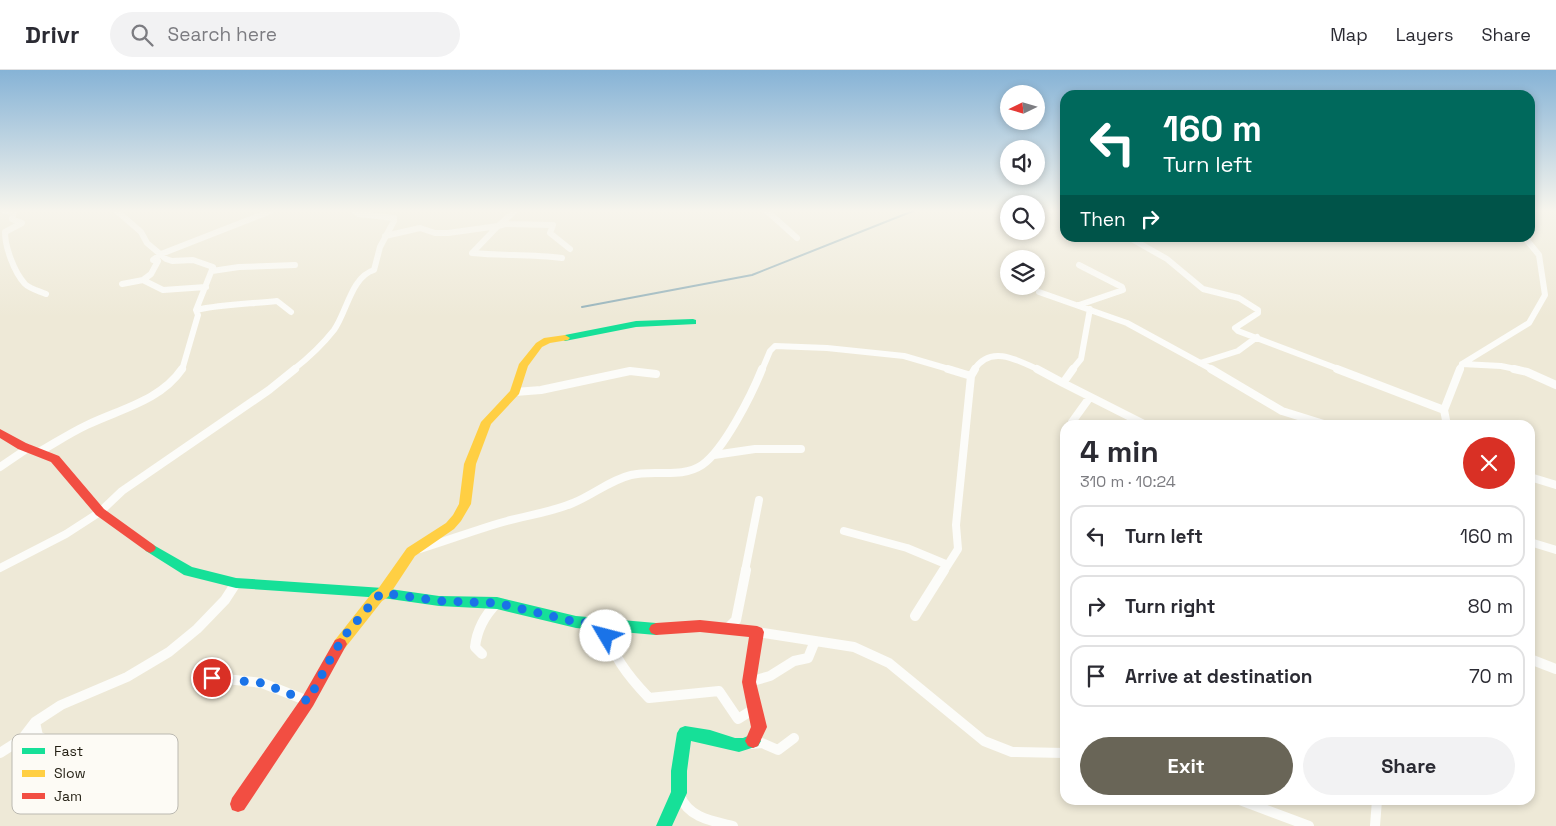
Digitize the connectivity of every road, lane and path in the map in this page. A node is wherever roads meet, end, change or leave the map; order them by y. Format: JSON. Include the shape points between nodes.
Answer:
{"nodes":[{"id":1,"x":8,"y":246,"type":"edge"},
{"id":2,"x":151,"y":246,"type":"edge"},
{"id":3,"x":181,"y":246,"type":"edge"},
{"id":4,"x":380,"y":246,"type":"edge"},
{"id":5,"x":478,"y":246,"type":"edge"},
{"id":6,"x":567,"y":246,"type":"edge"},
{"id":7,"x":1145,"y":246,"type":"edge"},
{"id":8,"x":1532,"y":246,"type":"edge"},
{"id":9,"x":570,"y":249,"type":"dead end"},
{"id":10,"x":161,"y":254,"type":"junction"},
{"id":11,"x":562,"y":258,"type":"dead end"},
{"id":12,"x":295,"y":265,"type":"dead end"},
{"id":13,"x":1078,"y":265,"type":"dead end"},
{"id":14,"x":212,"y":271,"type":"junction"},
{"id":15,"x":143,"y":280,"type":"junction"},
{"id":16,"x":122,"y":284,"type":"dead end"},
{"id":17,"x":206,"y":287,"type":"junction"},
{"id":18,"x":46,"y":294,"type":"dead end"},
{"id":19,"x":1045,"y":294,"type":"edge"},
{"id":20,"x":1079,"y":305,"type":"junction"},
{"id":21,"x":1090,"y":309,"type":"junction"},
{"id":22,"x":196,"y":310,"type":"junction"},
{"id":23,"x":291,"y":312,"type":"dead end"},
{"id":24,"x":693,"y":322,"type":"dead end"},
{"id":25,"x":1257,"y":337,"type":"junction"},
{"id":26,"x":1200,"y":363,"type":"junction"},
{"id":27,"x":1462,"y":364,"type":"junction"},
{"id":28,"x":656,"y":374,"type":"dead end"},
{"id":29,"x":971,"y":376,"type":"junction"},
{"id":30,"x":1063,"y":383,"type":"junction"},
{"id":31,"x":1556,"y":385,"type":"edge"},
{"id":32,"x":515,"y":392,"type":"junction"},
{"id":33,"x":1090,"y":397,"type":"junction"},
{"id":34,"x":1444,"y":410,"type":"junction"},
{"id":35,"x":1073,"y":420,"type":"edge"},
{"id":36,"x":1136,"y":420,"type":"edge"},
{"id":37,"x":1311,"y":420,"type":"edge"},
{"id":38,"x":1446,"y":420,"type":"edge"},
{"id":39,"x":0,"y":433,"type":"edge"},
{"id":40,"x":801,"y":449,"type":"dead end"},
{"id":41,"x":34,"y":450,"type":"junction"},
{"id":42,"x":714,"y":455,"type":"junction"},
{"id":43,"x":0,"y":467,"type":"edge"},
{"id":44,"x":1535,"y":479,"type":"edge"},
{"id":45,"x":1556,"y":485,"type":"edge"},
{"id":46,"x":759,"y":500,"type":"dead end"},
{"id":47,"x":100,"y":512,"type":"junction"},
{"id":48,"x":844,"y":531,"type":"dead end"},
{"id":49,"x":1535,"y":544,"type":"edge"},
{"id":50,"x":1556,"y":550,"type":"edge"},
{"id":51,"x":411,"y":552,"type":"junction"},
{"id":52,"x":948,"y":565,"type":"junction"},
{"id":53,"x":0,"y":568,"type":"edge"},
{"id":54,"x":236,"y":583,"type":"junction"},
{"id":55,"x":383,"y":593,"type":"junction"},
{"id":56,"x":497,"y":603,"type":"junction"},
{"id":57,"x":915,"y":616,"type":"dead end"},
{"id":58,"x":603,"y":624,"type":"junction"},
{"id":59,"x":728,"y":628,"type":"junction"},
{"id":60,"x":757,"y":632,"type":"junction"},
{"id":61,"x":815,"y":641,"type":"junction"},
{"id":62,"x":482,"y":654,"type":"dead end"},
{"id":63,"x":1535,"y":661,"type":"edge"},
{"id":64,"x":1556,"y":669,"type":"edge"},
{"id":65,"x":198,"y":676,"type":"dead end"},
{"id":66,"x":749,"y":682,"type":"junction"},
{"id":67,"x":308,"y":701,"type":"junction"},
{"id":68,"x":754,"y":709,"type":"junction"},
{"id":69,"x":35,"y":722,"type":"junction"},
{"id":70,"x":26,"y":734,"type":"edge"},
{"id":71,"x":38,"y":734,"type":"edge"},
{"id":72,"x":794,"y":738,"type":"dead end"},
{"id":73,"x":12,"y":745,"type":"edge"},
{"id":74,"x":746,"y":745,"type":"junction"},
{"id":75,"x":0,"y":753,"type":"edge"},
{"id":76,"x":1060,"y":754,"type":"edge"},
{"id":77,"x":679,"y":793,"type":"junction"},
{"id":78,"x":238,"y":804,"type":"dead end"},
{"id":79,"x":1253,"y":805,"type":"edge"},
{"id":80,"x":1377,"y":805,"type":"edge"},
{"id":81,"x":664,"y":826,"type":"edge"},
{"id":82,"x":733,"y":826,"type":"edge"},
{"id":83,"x":1309,"y":826,"type":"edge"},
{"id":84,"x":1375,"y":826,"type":"edge"}],
"edges":[{"from":1,"to":18,"type":"street","via":[[25,285]]},
{"from":2,"to":10,"type":"street"},
{"from":3,"to":10,"type":"street"},
{"from":4,"to":47,"type":"street","via":[[374,270],[367,272],[358,283],[335,329],[319,348],[269,390],[122,491]]},
{"from":5,"to":11,"type":"street","via":[[472,253]]},
{"from":6,"to":9,"type":"street"},
{"from":7,"to":25,"type":"street","via":[[1167,259],[1203,289],[1252,304],[1258,313],[1236,328]]},
{"from":8,"to":27,"type":"street","via":[[1539,254],[1545,295],[1530,323]]},
{"from":10,"to":14,"type":"street","via":[[172,261],[203,263],[213,267]]},
{"from":10,"to":15,"type":"street","via":[[153,260],[158,260],[151,274]]},
{"from":12,"to":14,"type":"street"},
{"from":13,"to":20,"type":"street","via":[[1123,290]]},
{"from":14,"to":17,"type":"street"},
{"from":15,"to":16,"type":"street"},
{"from":15,"to":17,"type":"street","via":[[163,290]]},
{"from":17,"to":22,"type":"street"},
{"from":19,"to":20,"type":"street"},
{"from":20,"to":21,"type":"street"},
{"from":21,"to":26,"type":"street","via":[[1127,323]]},
{"from":21,"to":30,"type":"street","via":[[1081,359]]},
{"from":22,"to":23,"type":"street","via":[[277,301]]},
{"from":22,"to":41,"type":"street","via":[[198,315],[182,370],[172,382],[156,395]]},
{"from":24,"to":32,"type":"street","via":[[636,324],[547,340],[523,366]]},
{"from":25,"to":26,"type":"street","via":[[1238,351]]},
{"from":25,"to":34,"type":"street"},
{"from":26,"to":37,"type":"street","via":[[1282,411]]},
{"from":27,"to":31,"type":"street","via":[[1501,366],[1527,372]]},
{"from":27,"to":34,"type":"street"},
{"from":28,"to":32,"type":"street","via":[[630,372]]},
{"from":29,"to":30,"type":"street","via":[[978,363],[990,355],[997,355]]},
{"from":29,"to":42,"type":"street","via":[[904,356],[775,346],[751,396]]},
{"from":29,"to":52,"type":"street","via":[[956,525],[958,549]]},
{"from":30,"to":33,"type":"street"},
{"from":32,"to":51,"type":"street","via":[[486,422],[470,464],[465,504],[457,518]]},
{"from":33,"to":35,"type":"street"},
{"from":33,"to":36,"type":"street"},
{"from":34,"to":38,"type":"street"},
{"from":39,"to":41,"type":"street"},
{"from":40,"to":42,"type":"street","via":[[755,449]]},
{"from":41,"to":43,"type":"street"},
{"from":41,"to":47,"type":"street","via":[[55,459]]},
{"from":42,"to":51,"type":"street","via":[[701,466],[685,472],[633,474],[610,482],[574,503]]},
{"from":44,"to":45,"type":"street"},
{"from":46,"to":59,"type":"street","via":[[736,620]]},
{"from":47,"to":53,"type":"street","via":[[66,534]]},
{"from":47,"to":54,"type":"street","via":[[141,542],[190,571]]},
{"from":48,"to":52,"type":"street","via":[[907,548]]},
{"from":49,"to":50,"type":"street"},
{"from":51,"to":55,"type":"street"},
{"from":52,"to":57,"type":"street"},
{"from":54,"to":55,"type":"street"},
{"from":54,"to":69,"type":"street","via":[[203,624],[169,652],[127,677],[62,705]]},
{"from":55,"to":56,"type":"street","via":[[439,601]]},
{"from":55,"to":67,"type":"street","via":[[346,634]]},
{"from":56,"to":58,"type":"street","via":[[576,622]]},
{"from":56,"to":62,"type":"street","via":[[485,614],[476,633],[475,647]]},
{"from":58,"to":59,"type":"street","via":[[662,629]]},
{"from":58,"to":68,"type":"street","via":[[609,646],[623,672],[649,698],[719,691],[738,719]]},
{"from":59,"to":60,"type":"street"},
{"from":60,"to":61,"type":"street"},
{"from":60,"to":66,"type":"street"},
{"from":61,"to":66,"type":"street","via":[[808,658]]},
{"from":61,"to":76,"type":"street","via":[[854,647],[889,663],[984,742],[1012,752]]},
{"from":63,"to":64,"type":"street"},
{"from":65,"to":67,"type":"street","via":[[262,683]]},
{"from":66,"to":68,"type":"street"},
{"from":67,"to":78,"type":"street"},
{"from":68,"to":74,"type":"street","via":[[758,727],[755,740]]},
{"from":69,"to":70,"type":"street"},
{"from":69,"to":71,"type":"street"},
{"from":72,"to":74,"type":"street","via":[[778,750],[762,743]]},
{"from":73,"to":75,"type":"street"},
{"from":74,"to":77,"type":"street","via":[[735,746],[685,733]]},
{"from":77,"to":81,"type":"street"},
{"from":77,"to":82,"type":"street","via":[[691,814]]},
{"from":79,"to":83,"type":"street"},
{"from":80,"to":84,"type":"street"}]}
